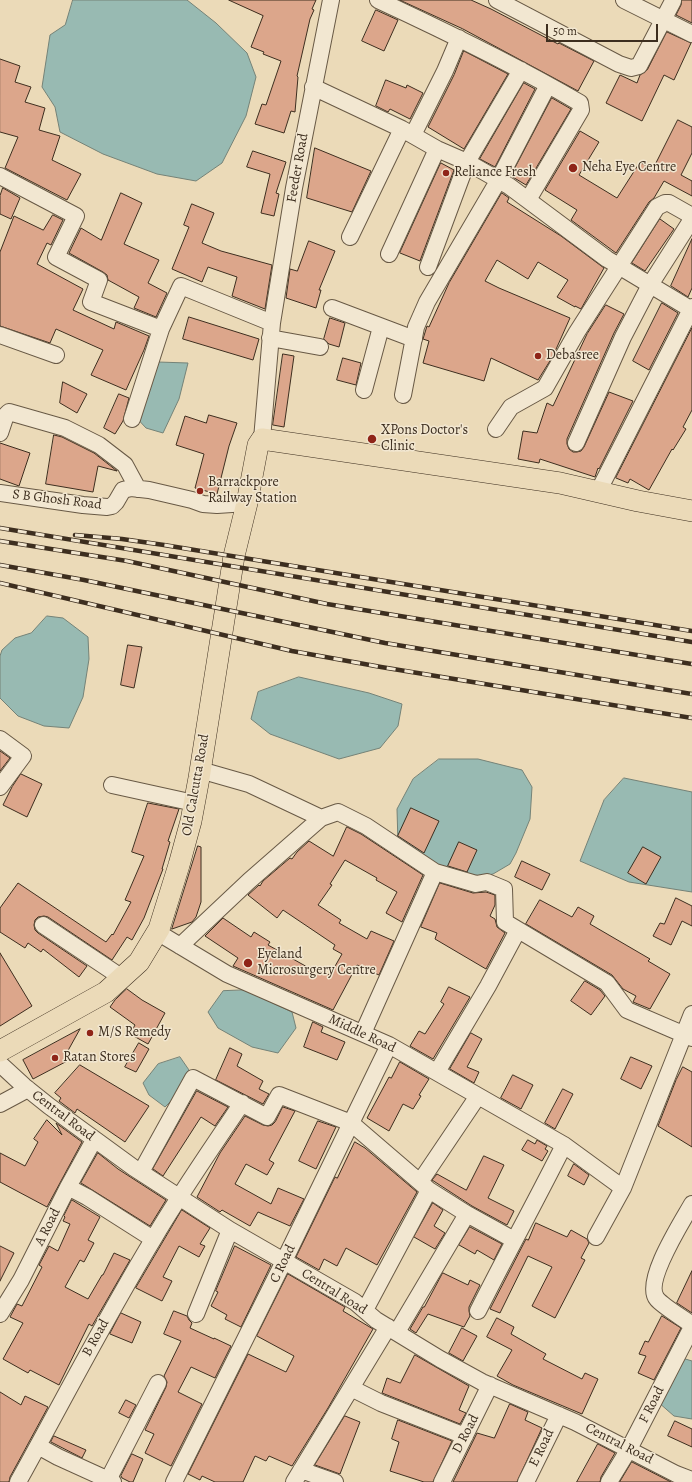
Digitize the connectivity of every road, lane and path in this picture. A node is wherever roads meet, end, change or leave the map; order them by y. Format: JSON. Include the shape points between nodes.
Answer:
{"nodes":[{"id":1,"x":331,"y":0,"type":"edge"},
{"id":2,"x":378,"y":0,"type":"edge"},
{"id":3,"x":497,"y":0,"type":"edge"},
{"id":4,"x":624,"y":0,"type":"edge"},
{"id":5,"x":673,"y":1,"type":"edge"},
{"id":6,"x":664,"y":19,"type":"junction"},
{"id":7,"x":692,"y":34,"type":"edge"},
{"id":8,"x":459,"y":38,"type":"junction"},
{"id":9,"x":520,"y":70,"type":"junction"},
{"id":10,"x":548,"y":85,"type":"junction"},
{"id":11,"x":313,"y":87,"type":"junction"},
{"id":12,"x":407,"y":132,"type":"junction"},
{"id":13,"x":437,"y":149,"type":"junction"},
{"id":14,"x":467,"y":162,"type":"junction"},
{"id":15,"x":0,"y":176,"type":"edge"},
{"id":16,"x":498,"y":181,"type":"junction"},
{"id":17,"x":528,"y":200,"type":"junction"},
{"id":18,"x":692,"y":216,"type":"edge"},
{"id":19,"x":692,"y":219,"type":"edge"},
{"id":20,"x":350,"y":237,"type":"dead end"},
{"id":21,"x":389,"y":254,"type":"dead end"},
{"id":22,"x":620,"y":266,"type":"junction"},
{"id":23,"x":428,"y":267,"type":"dead end"},
{"id":24,"x":650,"y":285,"type":"junction"},
{"id":25,"x":332,"y":308,"type":"dead end"},
{"id":26,"x":691,"y":309,"type":"edge"},
{"id":27,"x":381,"y":327,"type":"junction"},
{"id":28,"x":161,"y":329,"type":"junction"},
{"id":29,"x":271,"y":330,"type":"junction"},
{"id":30,"x":0,"y":335,"type":"edge"},
{"id":31,"x":414,"y":340,"type":"junction"},
{"id":32,"x":320,"y":347,"type":"dead end"},
{"id":33,"x":56,"y":355,"type":"dead end"},
{"id":34,"x":364,"y":390,"type":"dead end"},
{"id":35,"x":403,"y":395,"type":"dead end"},
{"id":36,"x":132,"y":419,"type":"dead end"},
{"id":37,"x":496,"y":429,"type":"dead end"},
{"id":38,"x":0,"y":433,"type":"edge"},
{"id":39,"x":262,"y":439,"type":"junction"},
{"id":40,"x":576,"y":443,"type":"dead end"},
{"id":41,"x":138,"y":489,"type":"junction"},
{"id":42,"x":598,"y":492,"type":"junction"},
{"id":43,"x":0,"y":493,"type":"edge"},
{"id":44,"x":247,"y":503,"type":"junction"},
{"id":45,"x":692,"y":512,"type":"edge"},
{"id":46,"x":0,"y":739,"type":"edge"},
{"id":47,"x":200,"y":770,"type":"junction"},
{"id":48,"x":112,"y":785,"type":"dead end"},
{"id":49,"x":0,"y":787,"type":"edge"},
{"id":50,"x":194,"y":803,"type":"junction"},
{"id":51,"x":321,"y":818,"type":"junction"},
{"id":52,"x":435,"y":872,"type":"junction"},
{"id":53,"x":43,"y":925,"type":"dead end"},
{"id":54,"x":518,"y":930,"type":"junction"},
{"id":55,"x":157,"y":932,"type":"junction"},
{"id":56,"x":180,"y":946,"type":"junction"},
{"id":57,"x":121,"y":978,"type":"junction"},
{"id":58,"x":692,"y":1014,"type":"edge"},
{"id":59,"x":363,"y":1034,"type":"junction"},
{"id":60,"x":688,"y":1036,"type":"edge"},
{"id":61,"x":389,"y":1045,"type":"junction"},
{"id":62,"x":0,"y":1051,"type":"edge"},
{"id":63,"x":0,"y":1064,"type":"edge"},
{"id":64,"x":436,"y":1072,"type":"junction"},
{"id":65,"x":28,"y":1089,"type":"junction"},
{"id":66,"x":478,"y":1096,"type":"junction"},
{"id":67,"x":242,"y":1102,"type":"junction"},
{"id":68,"x":0,"y":1104,"type":"edge"},
{"id":69,"x":351,"y":1123,"type":"junction"},
{"id":70,"x":94,"y":1140,"type":"junction"},
{"id":71,"x":564,"y":1144,"type":"junction"},
{"id":72,"x":141,"y":1172,"type":"junction"},
{"id":73,"x":424,"y":1186,"type":"junction"},
{"id":74,"x":68,"y":1187,"type":"junction"},
{"id":75,"x":624,"y":1188,"type":"junction"},
{"id":76,"x":179,"y":1197,"type":"junction"},
{"id":77,"x":692,"y":1204,"type":"edge"},
{"id":78,"x":467,"y":1214,"type":"junction"},
{"id":79,"x":230,"y":1230,"type":"junction"},
{"id":80,"x":596,"y":1237,"type":"dead end"},
{"id":81,"x":153,"y":1239,"type":"junction"},
{"id":82,"x":514,"y":1240,"type":"junction"},
{"id":83,"x":284,"y":1261,"type":"junction"},
{"id":84,"x":365,"y":1310,"type":"junction"},
{"id":85,"x":478,"y":1311,"type":"dead end"},
{"id":86,"x":0,"y":1314,"type":"edge"},
{"id":87,"x":196,"y":1314,"type":"dead end"},
{"id":88,"x":692,"y":1326,"type":"edge"},
{"id":89,"x":392,"y":1329,"type":"junction"},
{"id":90,"x":158,"y":1383,"type":"dead end"},
{"id":91,"x":490,"y":1385,"type":"junction"},
{"id":92,"x":351,"y":1388,"type":"junction"},
{"id":93,"x":559,"y":1415,"type":"junction"},
{"id":94,"x":465,"y":1436,"type":"junction"},
{"id":95,"x":38,"y":1446,"type":"junction"},
{"id":96,"x":629,"y":1449,"type":"junction"},
{"id":97,"x":298,"y":1476,"type":"edge"},
{"id":98,"x":692,"y":1480,"type":"edge"},
{"id":99,"x":111,"y":1481,"type":"edge"},
{"id":100,"x":18,"y":1482,"type":"edge"},
{"id":101,"x":174,"y":1482,"type":"edge"},
{"id":102,"x":335,"y":1482,"type":"edge"},
{"id":103,"x":442,"y":1482,"type":"edge"},
{"id":104,"x":526,"y":1482,"type":"edge"},
{"id":105,"x":610,"y":1482,"type":"edge"}],
"edges":[{"from":1,"to":11,"type":"street","name":"Feeder Road"},
{"from":2,"to":8,"type":"street"},
{"from":3,"to":6,"type":"street","via":[[631,68],[639,66]]},
{"from":4,"to":6,"type":"street"},
{"from":5,"to":6,"type":"street"},
{"from":6,"to":7,"type":"street"},
{"from":8,"to":9,"type":"street"},
{"from":8,"to":12,"type":"street","via":[[445,71]]},
{"from":9,"to":10,"type":"street"},
{"from":9,"to":14,"type":"street"},
{"from":10,"to":16,"type":"street"},
{"from":10,"to":17,"type":"street","via":[[580,103],[582,108]]},
{"from":11,"to":12,"type":"street"},
{"from":11,"to":29,"type":"street","name":"Feeder Road"},
{"from":12,"to":13,"type":"street"},
{"from":12,"to":20,"type":"street"},
{"from":13,"to":14,"type":"street"},
{"from":13,"to":21,"type":"street"},
{"from":14,"to":16,"type":"street"},
{"from":14,"to":23,"type":"street"},
{"from":15,"to":28,"type":"street","via":[[76,216],[56,258],[99,280],[91,302]]},
{"from":16,"to":17,"type":"street"},
{"from":16,"to":31,"type":"street","via":[[427,302],[416,327]]},
{"from":17,"to":22,"type":"street"},
{"from":18,"to":22,"type":"street","via":[[669,203],[657,207]]},
{"from":19,"to":24,"type":"street"},
{"from":22,"to":24,"type":"street"},
{"from":22,"to":37,"type":"street","via":[[544,388],[511,407]]},
{"from":24,"to":26,"type":"street"},
{"from":24,"to":40,"type":"street","via":[[623,337]]},
{"from":25,"to":27,"type":"street"},
{"from":26,"to":42,"type":"street"},
{"from":27,"to":31,"type":"street"},
{"from":27,"to":34,"type":"street"},
{"from":28,"to":29,"type":"street","via":[[181,286]]},
{"from":28,"to":36,"type":"street"},
{"from":29,"to":32,"type":"street"},
{"from":29,"to":39,"type":"street","name":"Feeder Road"},
{"from":30,"to":33,"type":"street"},
{"from":31,"to":35,"type":"street"},
{"from":38,"to":41,"type":"street","via":[[9,412],[65,428],[99,445],[125,465]]},
{"from":39,"to":42,"type":"main road","via":[[560,483]]},
{"from":39,"to":44,"type":"main road","name":"Old Calcutta Road","via":[[258,445]]},
{"from":41,"to":43,"type":"street","name":"S B Ghosh Road","via":[[123,490],[116,502],[107,507]]},
{"from":41,"to":44,"type":"street","name":"S B Ghosh Road","via":[[203,504]]},
{"from":42,"to":45,"type":"main road"},
{"from":44,"to":47,"type":"main road","name":"Old Calcutta Road","via":[[234,556]]},
{"from":46,"to":49,"type":"street","via":[[23,756]]},
{"from":47,"to":50,"type":"main road","name":"Old Calcutta Road"},
{"from":47,"to":51,"type":"street","via":[[249,784]]},
{"from":48,"to":50,"type":"street"},
{"from":50,"to":55,"type":"main road","name":"Old Calcutta Road","via":[[179,865]]},
{"from":51,"to":52,"type":"street","via":[[338,812],[366,826]]},
{"from":51,"to":56,"type":"street"},
{"from":52,"to":54,"type":"street","via":[[476,884],[487,882],[504,889],[505,922]]},
{"from":52,"to":59,"type":"street"},
{"from":53,"to":57,"type":"street"},
{"from":54,"to":60,"type":"street","via":[[608,983],[627,1010]]},
{"from":54,"to":64,"type":"street","via":[[488,986]]},
{"from":55,"to":56,"type":"street","name":"Middle Road"},
{"from":55,"to":57,"type":"main road","name":"Old Calcutta Road","via":[[139,962]]},
{"from":56,"to":59,"type":"street","name":"Middle Road","via":[[227,974]]},
{"from":57,"to":62,"type":"main road","name":"Old Calcutta Road","via":[[106,992]]},
{"from":58,"to":60,"type":"street"},
{"from":59,"to":61,"type":"street","name":"Middle Road"},
{"from":60,"to":75,"type":"street"},
{"from":61,"to":64,"type":"street","name":"Middle Road"},
{"from":61,"to":69,"type":"street","name":"C Road"},
{"from":63,"to":65,"type":"street","name":"Central Road"},
{"from":64,"to":66,"type":"street","name":"Middle Road"},
{"from":65,"to":68,"type":"street"},
{"from":65,"to":70,"type":"street","name":"Central Road"},
{"from":66,"to":71,"type":"street","name":"Middle Road"},
{"from":66,"to":73,"type":"street"},
{"from":67,"to":69,"type":"street","via":[[267,1117],[279,1095]]},
{"from":67,"to":72,"type":"street","via":[[193,1078]]},
{"from":67,"to":76,"type":"street","name":"B Road"},
{"from":69,"to":73,"type":"street"},
{"from":69,"to":83,"type":"street","name":"C Road"},
{"from":70,"to":72,"type":"street","name":"Central Road"},
{"from":70,"to":74,"type":"street","name":"A Road"},
{"from":71,"to":75,"type":"street","name":"Middle Road"},
{"from":71,"to":82,"type":"street"},
{"from":72,"to":76,"type":"street","name":"Central Road"},
{"from":73,"to":78,"type":"street"},
{"from":73,"to":84,"type":"street"},
{"from":74,"to":81,"type":"street"},
{"from":74,"to":86,"type":"street","name":"A Road","via":[[21,1280]]},
{"from":75,"to":80,"type":"street"},
{"from":76,"to":79,"type":"street","name":"Central Road"},
{"from":76,"to":81,"type":"street","name":"B Road"},
{"from":77,"to":88,"type":"street","via":[[655,1275],[653,1290],[657,1299]]},
{"from":78,"to":82,"type":"street"},
{"from":78,"to":89,"type":"street"},
{"from":79,"to":83,"type":"street","name":"Central Road"},
{"from":79,"to":87,"type":"street"},
{"from":81,"to":95,"type":"street","name":"B Road"},
{"from":82,"to":85,"type":"street"},
{"from":83,"to":84,"type":"street","name":"Central Road"},
{"from":83,"to":101,"type":"street","name":"C Road"},
{"from":84,"to":89,"type":"street","name":"Central Road"},
{"from":88,"to":96,"type":"street","name":"F Road"},
{"from":89,"to":91,"type":"street","name":"Central Road","via":[[440,1359]]},
{"from":89,"to":92,"type":"street"},
{"from":90,"to":99,"type":"street"},
{"from":91,"to":93,"type":"street","name":"Central Road"},
{"from":91,"to":94,"type":"street","name":"D Road"},
{"from":92,"to":94,"type":"street","via":[[381,1404]]},
{"from":92,"to":97,"type":"street"},
{"from":93,"to":96,"type":"street","name":"Central Road"},
{"from":93,"to":104,"type":"street","name":"E Road"},
{"from":94,"to":103,"type":"street","name":"D Road"},
{"from":95,"to":99,"type":"street"},
{"from":95,"to":100,"type":"street","name":"B Road"},
{"from":96,"to":98,"type":"street","name":"Central Road"},
{"from":96,"to":105,"type":"street","name":"F Road"},
{"from":97,"to":102,"type":"street"}]}
